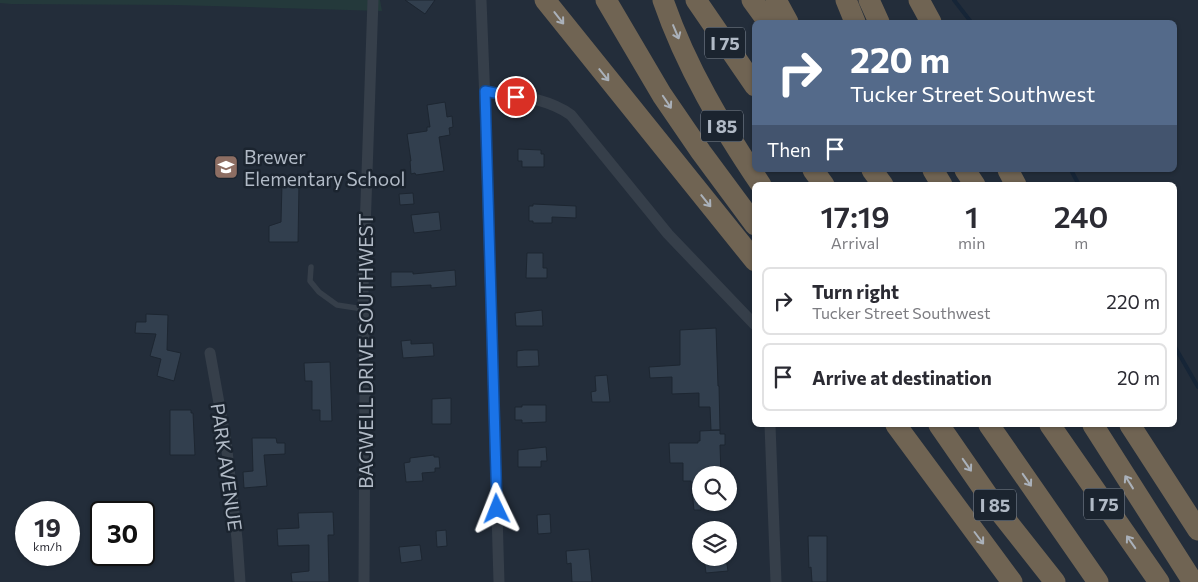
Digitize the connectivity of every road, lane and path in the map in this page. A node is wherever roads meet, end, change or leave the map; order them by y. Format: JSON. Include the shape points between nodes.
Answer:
{"nodes":[{"id":1,"x":373,"y":0,"type":"edge"},
{"id":2,"x":481,"y":0,"type":"edge"},
{"id":3,"x":545,"y":0,"type":"edge"},
{"id":4,"x":606,"y":0,"type":"edge"},
{"id":5,"x":663,"y":0,"type":"edge"},
{"id":6,"x":696,"y":0,"type":"edge"},
{"id":7,"x":752,"y":0,"type":"edge"},
{"id":8,"x":776,"y":0,"type":"edge"},
{"id":9,"x":846,"y":0,"type":"edge"},
{"id":10,"x":869,"y":0,"type":"edge"},
{"id":11,"x":920,"y":0,"type":"edge"},
{"id":12,"x":767,"y":20,"type":"edge"},
{"id":13,"x":787,"y":20,"type":"edge"},
{"id":14,"x":854,"y":20,"type":"edge"},
{"id":15,"x":878,"y":20,"type":"edge"},
{"id":16,"x":930,"y":20,"type":"edge"},
{"id":17,"x":752,"y":82,"type":"edge"},
{"id":18,"x":485,"y":91,"type":"junction"},
{"id":19,"x":752,"y":172,"type":"edge"},
{"id":20,"x":752,"y":220,"type":"edge"},
{"id":21,"x":752,"y":257,"type":"edge"},
{"id":22,"x":311,"y":266,"type":"dead end"},
{"id":23,"x":363,"y":309,"type":"junction"},
{"id":24,"x":752,"y":322,"type":"edge"},
{"id":25,"x":210,"y":353,"type":"dead end"},
{"id":26,"x":770,"y":427,"type":"edge"},
{"id":27,"x":940,"y":427,"type":"edge"},
{"id":28,"x":990,"y":427,"type":"edge"},
{"id":29,"x":1051,"y":427,"type":"edge"},
{"id":30,"x":1094,"y":427,"type":"edge"},
{"id":31,"x":1131,"y":427,"type":"edge"},
{"id":32,"x":1143,"y":427,"type":"edge"},
{"id":33,"x":899,"y":431,"type":"edge"},
{"id":34,"x":1194,"y":523,"type":"edge"},
{"id":35,"x":240,"y":582,"type":"edge"},
{"id":36,"x":364,"y":582,"type":"edge"},
{"id":37,"x":499,"y":582,"type":"edge"},
{"id":38,"x":776,"y":582,"type":"edge"},
{"id":39,"x":1012,"y":582,"type":"edge"},
{"id":40,"x":1055,"y":582,"type":"edge"},
{"id":41,"x":1098,"y":582,"type":"edge"},
{"id":42,"x":1159,"y":582,"type":"edge"},
{"id":43,"x":1193,"y":582,"type":"edge"}],
"edges":[{"from":1,"to":23,"type":"street","name":"BAGWELL DRIVE SOUTHWEST"},
{"from":2,"to":18,"type":"street"},
{"from":3,"to":21,"type":"highway","one_way":true},
{"from":4,"to":20,"type":"highway","one_way":true,"via":[[662,95]]},
{"from":5,"to":19,"type":"highway","number":"I 85","one_way":true,"via":[[689,65],[726,133]]},
{"from":6,"to":17,"type":"highway","number":"I 75"},
{"from":7,"to":12,"type":"highway","number":"I 75"},
{"from":8,"to":13,"type":"highway"},
{"from":9,"to":14,"type":"highway"},
{"from":10,"to":15,"type":"highway"},
{"from":11,"to":16,"type":"highway"},
{"from":18,"to":24,"type":"street","via":[[547,102],[571,115],[668,234]]},
{"from":18,"to":37,"type":"street"},
{"from":22,"to":23,"type":"lane","via":[[310,281],[319,292],[337,306]]},
{"from":23,"to":36,"type":"street","name":"BAGWELL DRIVE SOUTHWEST"},
{"from":25,"to":35,"type":"street","name":"PARK AVENUE","via":[[226,442]]},
{"from":26,"to":38,"type":"street"},
{"from":27,"to":40,"type":"highway","number":"I 85","one_way":true,"via":[[995,506]]},
{"from":28,"to":41,"type":"highway","number":"I 75","one_way":true},
{"from":42,"to":29,"type":"highway","number":"I 75","one_way":true},
{"from":43,"to":30,"type":"highway","one_way":true},
{"from":31,"to":34,"type":"highway"},
{"from":32,"to":34,"type":"highway"},
{"from":33,"to":39,"type":"highway","one_way":true}]}
